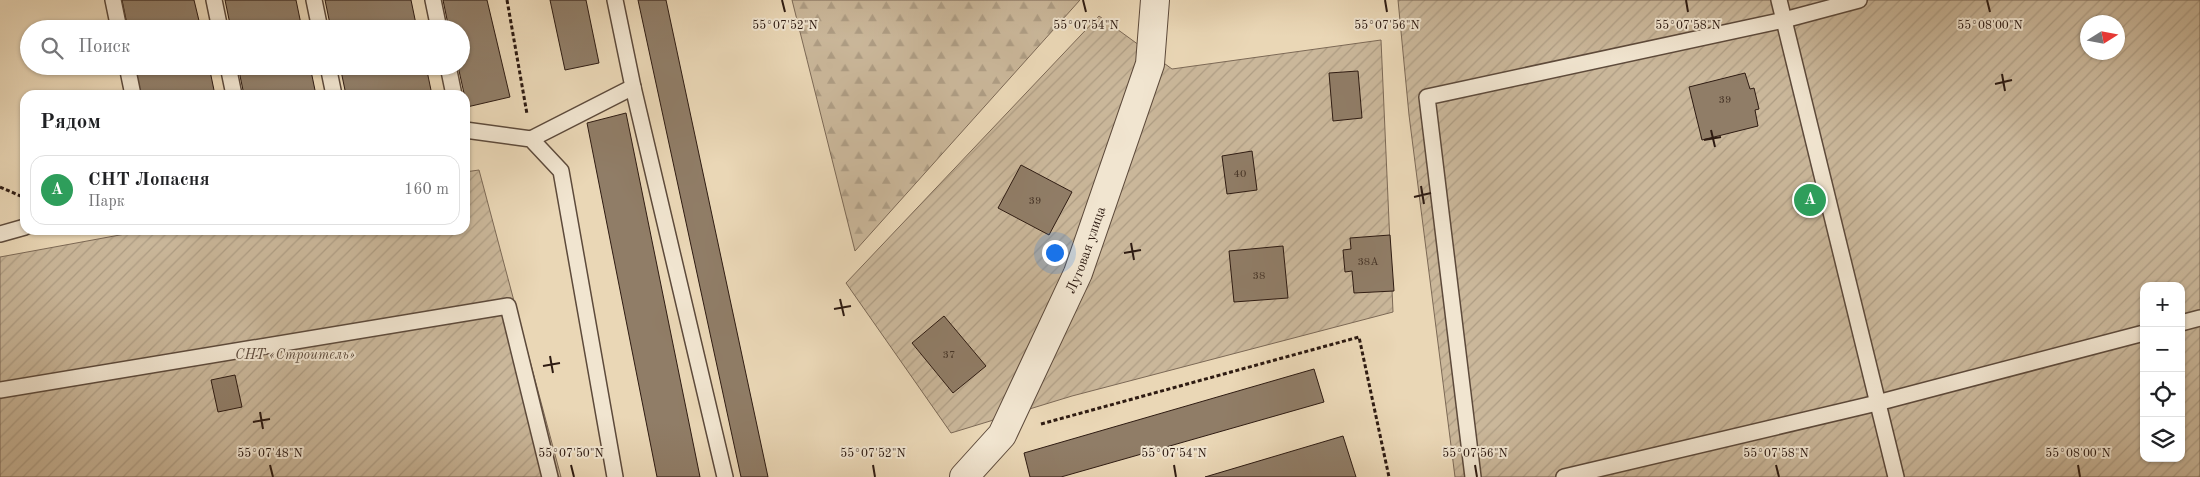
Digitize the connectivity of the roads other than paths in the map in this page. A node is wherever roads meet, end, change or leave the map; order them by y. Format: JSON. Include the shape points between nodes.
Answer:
{"nodes":[{"id":1,"x":114,"y":0,"type":"edge"},
{"id":2,"x":214,"y":0,"type":"edge"},
{"id":3,"x":314,"y":0,"type":"edge"},
{"id":4,"x":433,"y":0,"type":"edge"},
{"id":5,"x":615,"y":0,"type":"edge"},
{"id":6,"x":1155,"y":0,"type":"edge"},
{"id":7,"x":1780,"y":0,"type":"edge"},
{"id":8,"x":1859,"y":0,"type":"edge"},
{"id":9,"x":117,"y":20,"type":"edge"},
{"id":10,"x":218,"y":20,"type":"edge"},
{"id":11,"x":318,"y":20,"type":"edge"},
{"id":12,"x":437,"y":20,"type":"edge"},
{"id":13,"x":1784,"y":20,"type":"junction"},
{"id":14,"x":129,"y":75,"type":"edge"},
{"id":15,"x":230,"y":75,"type":"edge"},
{"id":16,"x":330,"y":75,"type":"edge"},
{"id":17,"x":450,"y":75,"type":"edge"},
{"id":18,"x":633,"y":87,"type":"junction"},
{"id":19,"x":132,"y":90,"type":"edge"},
{"id":20,"x":233,"y":90,"type":"edge"},
{"id":21,"x":333,"y":90,"type":"edge"},
{"id":22,"x":453,"y":90,"type":"edge"},
{"id":23,"x":470,"y":131,"type":"edge"},
{"id":24,"x":531,"y":139,"type":"junction"},
{"id":25,"x":20,"y":228,"type":"edge"},
{"id":26,"x":0,"y":234,"type":"edge"},
{"id":27,"x":2200,"y":318,"type":"edge"},
{"id":28,"x":2185,"y":322,"type":"edge"},
{"id":29,"x":2140,"y":334,"type":"edge"},
{"id":30,"x":0,"y":390,"type":"edge"},
{"id":31,"x":1877,"y":403,"type":"junction"},
{"id":32,"x":550,"y":477,"type":"edge"},
{"id":33,"x":615,"y":477,"type":"edge"},
{"id":34,"x":725,"y":477,"type":"edge"},
{"id":35,"x":964,"y":477,"type":"edge"},
{"id":36,"x":1473,"y":477,"type":"edge"},
{"id":37,"x":1564,"y":477,"type":"edge"},
{"id":38,"x":1896,"y":477,"type":"edge"}],
"edges":[{"from":1,"to":9,"type":"lane"},
{"from":2,"to":10,"type":"lane"},
{"from":3,"to":11,"type":"lane"},
{"from":4,"to":12,"type":"lane"},
{"from":5,"to":18,"type":"lane"},
{"from":6,"to":35,"type":"street","name":"Луговая улица","via":[[1150,64],[1081,264],[1002,435]]},
{"from":7,"to":13,"type":"lane"},
{"from":8,"to":13,"type":"lane"},
{"from":13,"to":31,"type":"lane"},
{"from":13,"to":36,"type":"lane","via":[[1427,97]]},
{"from":14,"to":19,"type":"lane"},
{"from":15,"to":20,"type":"lane"},
{"from":16,"to":21,"type":"lane"},
{"from":17,"to":22,"type":"lane"},
{"from":18,"to":24,"type":"lane"},
{"from":18,"to":34,"type":"lane"},
{"from":23,"to":24,"type":"lane"},
{"from":24,"to":33,"type":"lane","via":[[561,171]]},
{"from":25,"to":26,"type":"lane"},
{"from":27,"to":28,"type":"lane"},
{"from":29,"to":31,"type":"lane"},
{"from":30,"to":32,"type":"lane","via":[[508,306]]},
{"from":31,"to":37,"type":"lane"},
{"from":31,"to":38,"type":"lane"}]}
